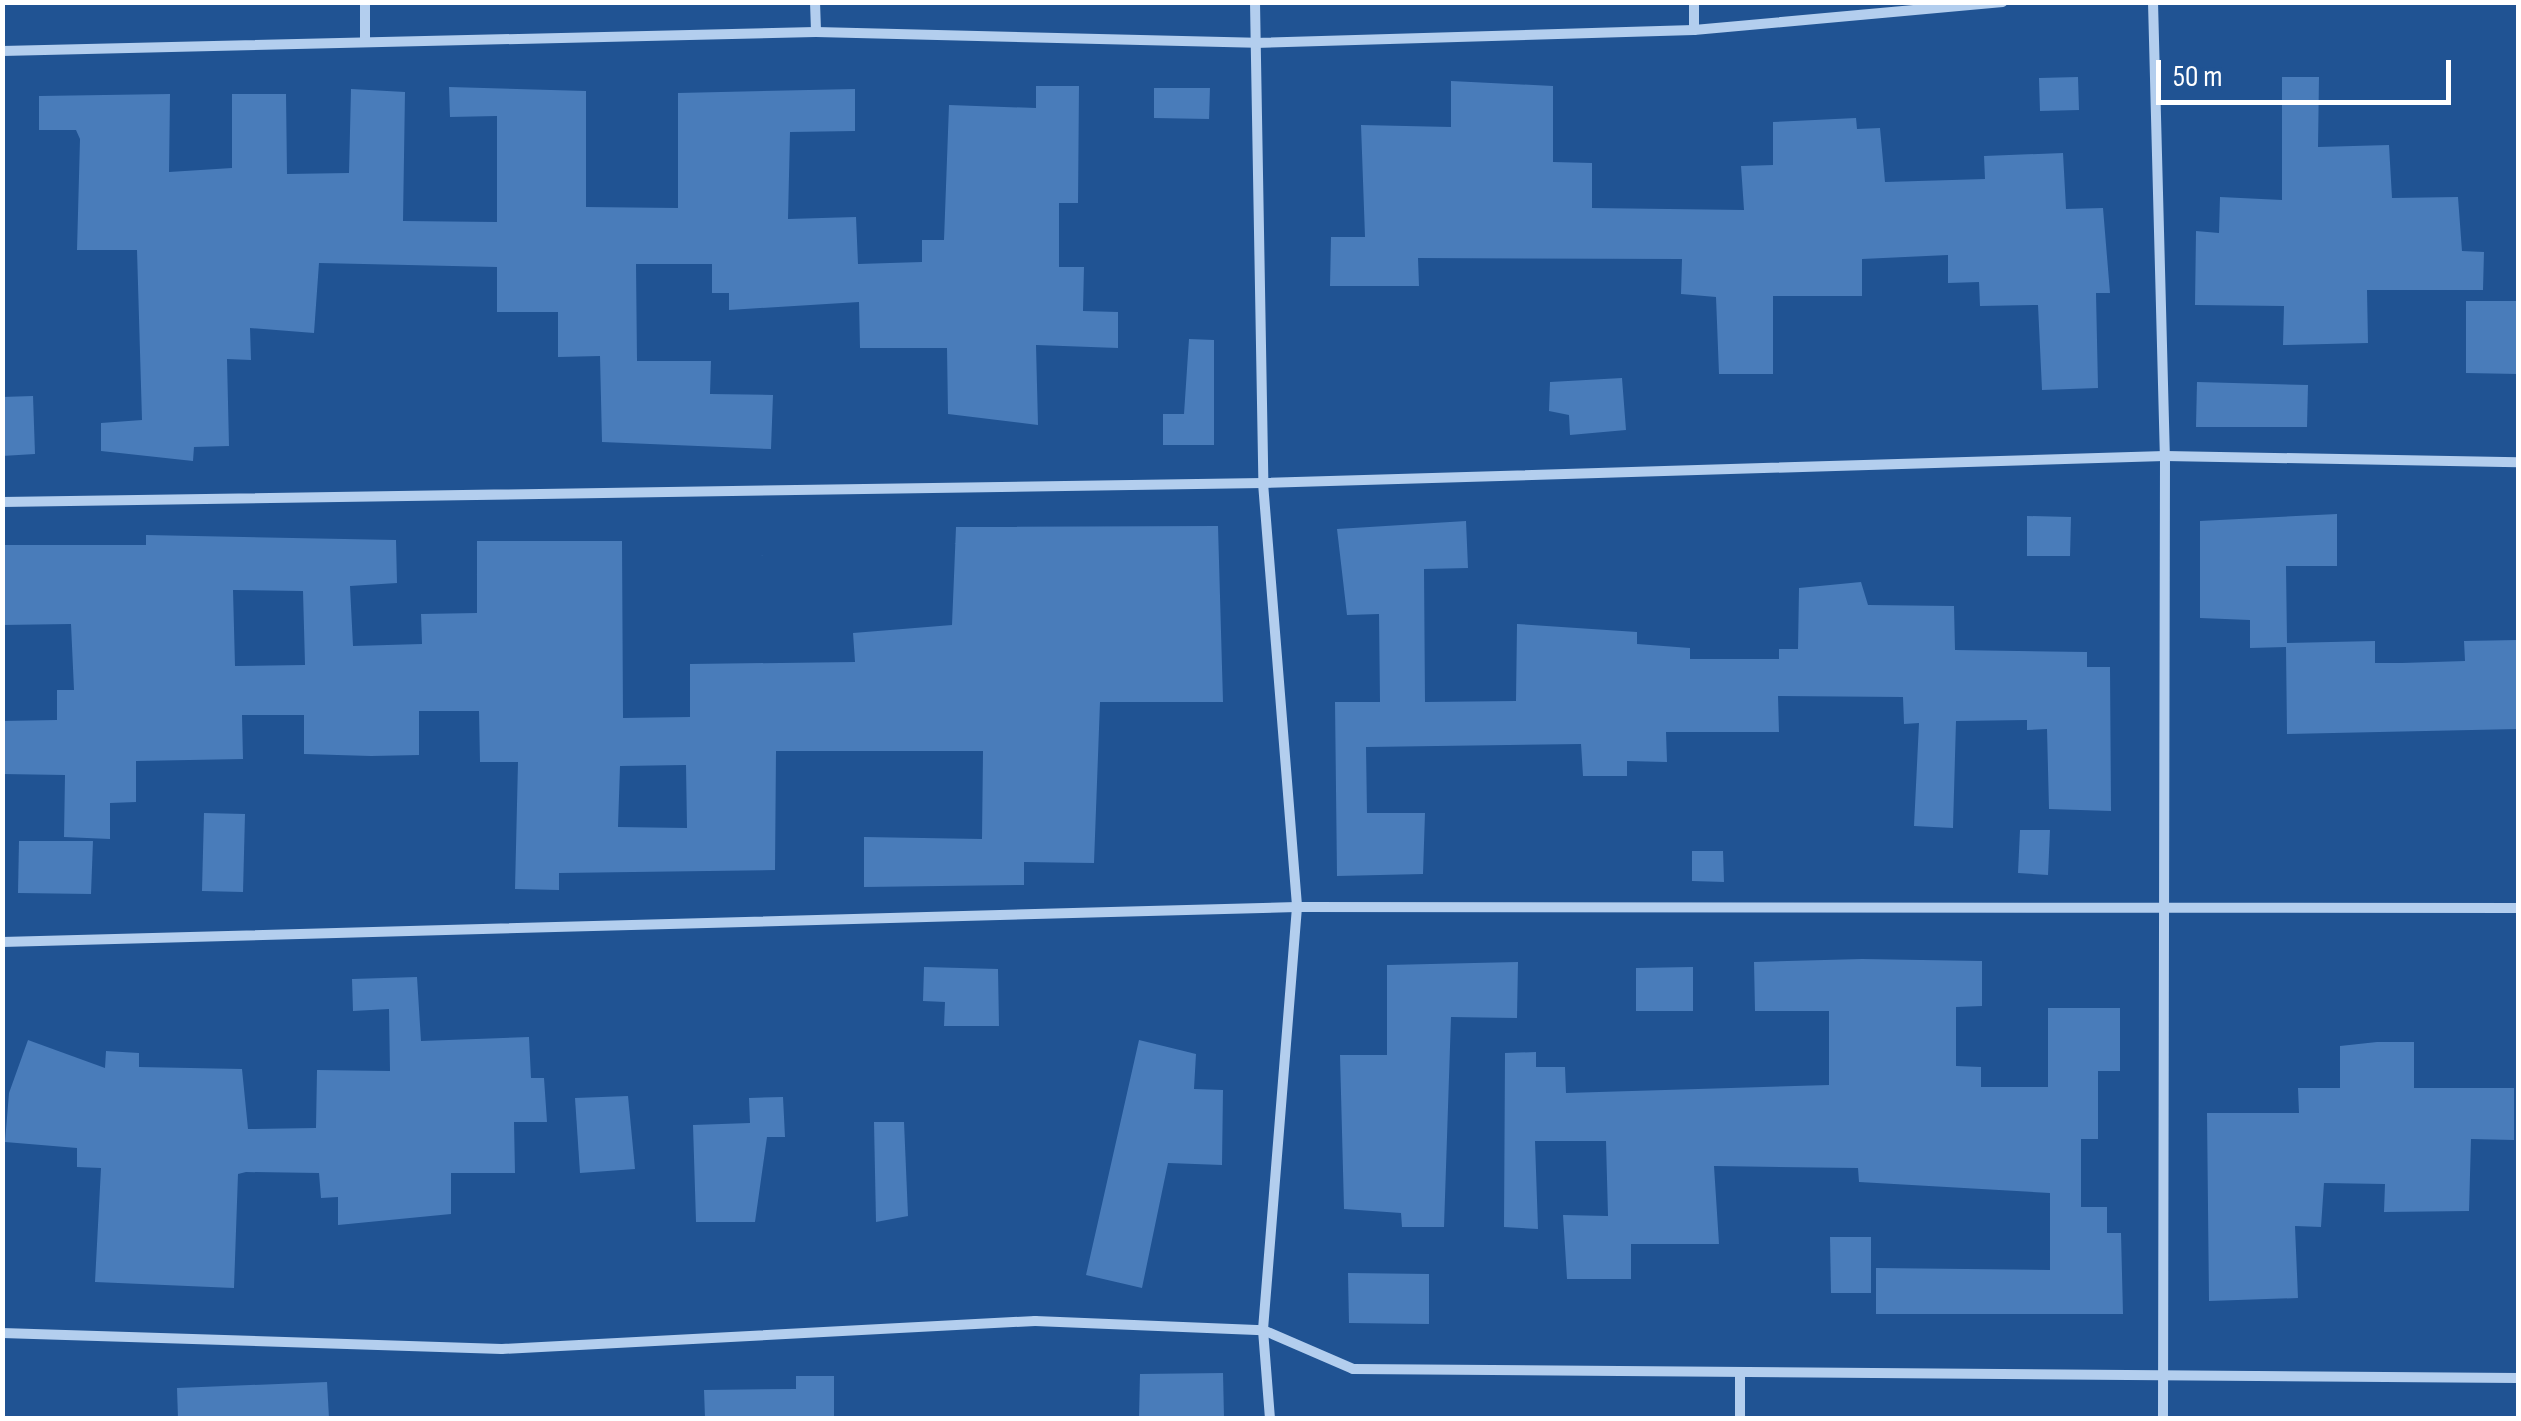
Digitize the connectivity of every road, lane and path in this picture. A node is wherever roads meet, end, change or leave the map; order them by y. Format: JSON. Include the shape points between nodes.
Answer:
{"nodes":[{"id":1,"x":365,"y":2,"type":"edge"},
{"id":2,"x":815,"y":2,"type":"edge"},
{"id":3,"x":1255,"y":2,"type":"edge"},
{"id":4,"x":1694,"y":2,"type":"edge"},
{"id":5,"x":2003,"y":2,"type":"edge"},
{"id":6,"x":2153,"y":2,"type":"edge"},
{"id":7,"x":1694,"y":30,"type":"junction"},
{"id":8,"x":816,"y":32,"type":"junction"},
{"id":9,"x":365,"y":39,"type":"junction"},
{"id":10,"x":1255,"y":43,"type":"junction"},
{"id":11,"x":2,"y":50,"type":"edge"},
{"id":12,"x":2165,"y":456,"type":"junction"},
{"id":13,"x":2518,"y":462,"type":"edge"},
{"id":14,"x":1264,"y":484,"type":"junction"},
{"id":15,"x":2,"y":502,"type":"edge"},
{"id":16,"x":2166,"y":903,"type":"junction"},
{"id":17,"x":1297,"y":907,"type":"junction"},
{"id":18,"x":2518,"y":908,"type":"edge"},
{"id":19,"x":2,"y":942,"type":"edge"},
{"id":20,"x":1263,"y":1330,"type":"junction"},
{"id":21,"x":2,"y":1333,"type":"edge"},
{"id":22,"x":2160,"y":1371,"type":"junction"},
{"id":23,"x":1740,"y":1372,"type":"junction"},
{"id":24,"x":2518,"y":1378,"type":"edge"},
{"id":25,"x":1270,"y":1418,"type":"edge"},
{"id":26,"x":1740,"y":1418,"type":"edge"},
{"id":27,"x":2163,"y":1418,"type":"edge"}],
"edges":[{"from":1,"to":9,"type":"street"},
{"from":2,"to":8,"type":"street"},
{"from":3,"to":10,"type":"street"},
{"from":4,"to":7,"type":"street"},
{"from":5,"to":7,"type":"street"},
{"from":6,"to":12,"type":"street"},
{"from":7,"to":10,"type":"street"},
{"from":8,"to":9,"type":"street"},
{"from":8,"to":10,"type":"street"},
{"from":9,"to":11,"type":"street"},
{"from":10,"to":14,"type":"street"},
{"from":12,"to":13,"type":"street"},
{"from":12,"to":14,"type":"street"},
{"from":12,"to":16,"type":"street"},
{"from":14,"to":15,"type":"street"},
{"from":14,"to":17,"type":"street"},
{"from":16,"to":17,"type":"street"},
{"from":16,"to":18,"type":"street"},
{"from":16,"to":22,"type":"street"},
{"from":17,"to":19,"type":"street"},
{"from":17,"to":20,"type":"street"},
{"from":20,"to":21,"type":"street","via":[[1035,1321],[502,1348]]},
{"from":20,"to":23,"type":"street","via":[[1353,1370]]},
{"from":20,"to":25,"type":"street"},
{"from":22,"to":23,"type":"street"},
{"from":22,"to":24,"type":"street"},
{"from":22,"to":27,"type":"street"},
{"from":23,"to":26,"type":"street"}]}
